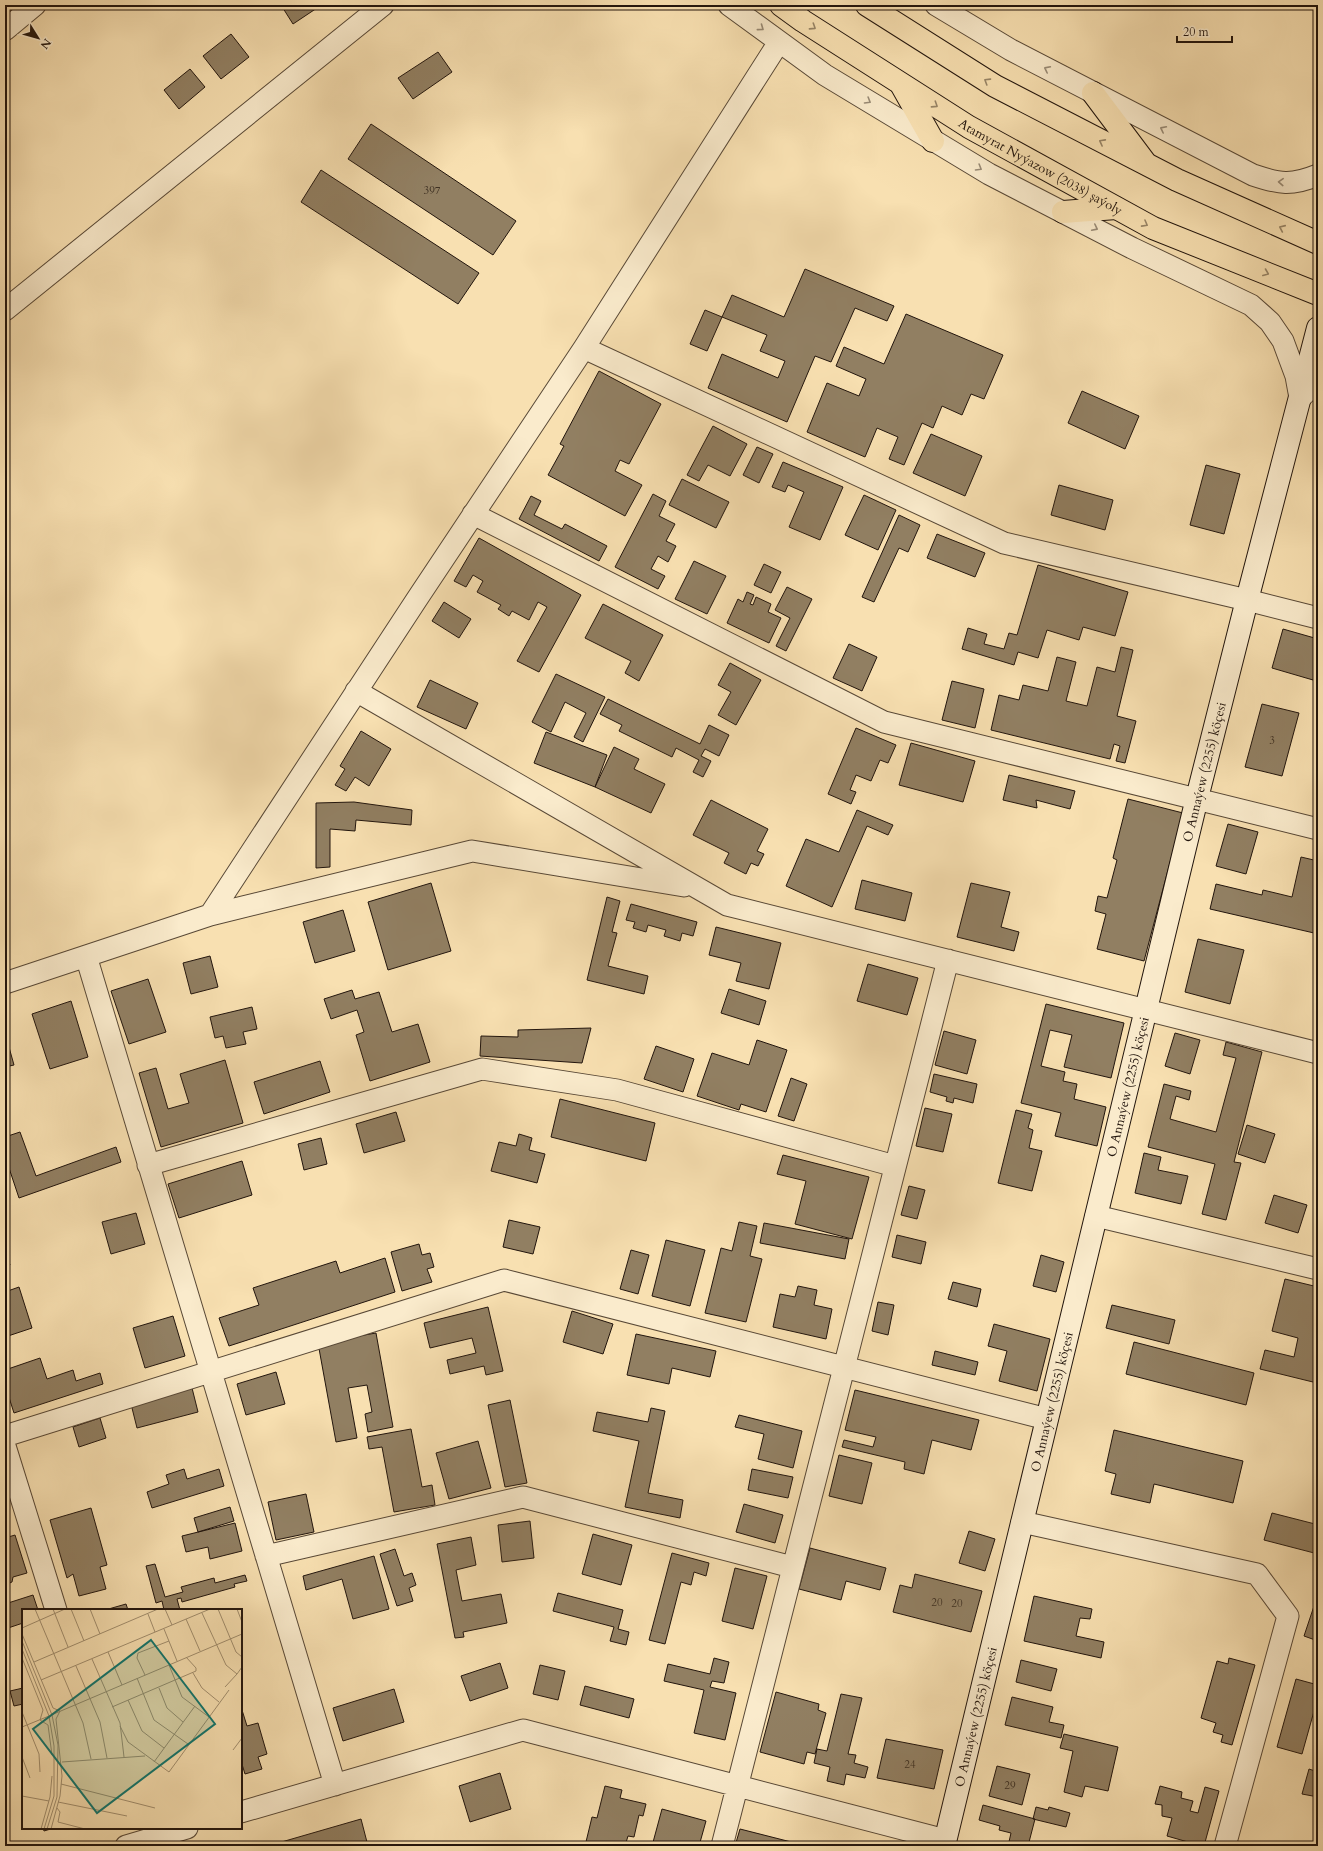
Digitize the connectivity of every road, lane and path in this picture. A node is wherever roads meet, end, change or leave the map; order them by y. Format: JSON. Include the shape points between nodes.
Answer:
{"nodes":[{"id":1,"x":35,"y":5,"type":"edge"},
{"id":2,"x":384,"y":5,"type":"edge"},
{"id":3,"x":729,"y":5,"type":"edge"},
{"id":4,"x":781,"y":5,"type":"edge"},
{"id":5,"x":867,"y":5,"type":"edge"},
{"id":6,"x":936,"y":5,"type":"edge"},
{"id":7,"x":5,"y":30,"type":"edge"},
{"id":8,"x":779,"y":42,"type":"junction"},
{"id":9,"x":900,"y":83,"type":"junction"},
{"id":10,"x":1093,"y":93,"type":"junction"},
{"id":11,"x":934,"y":140,"type":"junction"},
{"id":12,"x":1147,"y":165,"type":"junction"},
{"id":13,"x":1318,"y":175,"type":"edge"},
{"id":14,"x":1116,"y":208,"type":"junction"},
{"id":15,"x":1063,"y":212,"type":"junction"},
{"id":16,"x":1318,"y":244,"type":"edge"},
{"id":17,"x":1318,"y":294,"type":"edge"},
{"id":18,"x":5,"y":310,"type":"edge"},
{"id":19,"x":1318,"y":328,"type":"edge"},
{"id":20,"x":584,"y":348,"type":"junction"},
{"id":21,"x":1318,"y":381,"type":"edge"},
{"id":22,"x":1300,"y":398,"type":"junction"},
{"id":23,"x":473,"y":514,"type":"junction"},
{"id":24,"x":1247,"y":600,"type":"junction"},
{"id":25,"x":1318,"y":618,"type":"edge"},
{"id":26,"x":356,"y":691,"type":"junction"},
{"id":27,"x":1197,"y":798,"type":"junction"},
{"id":28,"x":1318,"y":829,"type":"edge"},
{"id":29,"x":697,"y":888,"type":"junction"},
{"id":30,"x":210,"y":915,"type":"junction"},
{"id":31,"x":86,"y":956,"type":"junction"},
{"id":32,"x":948,"y":960,"type":"junction"},
{"id":33,"x":5,"y":983,"type":"edge"},
{"id":34,"x":1146,"y":1009,"type":"junction"},
{"id":35,"x":1318,"y":1053,"type":"edge"},
{"id":36,"x":148,"y":1165,"type":"junction"},
{"id":37,"x":895,"y":1166,"type":"junction"},
{"id":38,"x":1096,"y":1216,"type":"junction"},
{"id":39,"x":1318,"y":1269,"type":"edge"},
{"id":40,"x":844,"y":1367,"type":"junction"},
{"id":41,"x":210,"y":1371,"type":"junction"},
{"id":42,"x":1047,"y":1419,"type":"junction"},
{"id":43,"x":5,"y":1436,"type":"edge"},
{"id":44,"x":5,"y":1446,"type":"edge"},
{"id":45,"x":1022,"y":1522,"type":"junction"},
{"id":46,"x":266,"y":1556,"type":"junction"},
{"id":47,"x":792,"y":1566,"type":"junction"},
{"id":48,"x":56,"y":1609,"type":"edge"},
{"id":49,"x":335,"y":1785,"type":"junction"},
{"id":50,"x":736,"y":1785,"type":"junction"},
{"id":51,"x":242,"y":1812,"type":"edge"},
{"id":52,"x":121,"y":1829,"type":"edge"},
{"id":53,"x":184,"y":1829,"type":"edge"},
{"id":54,"x":944,"y":1843,"type":"edge"},
{"id":55,"x":126,"y":1846,"type":"edge"},
{"id":56,"x":722,"y":1846,"type":"edge"},
{"id":57,"x":1225,"y":1846,"type":"edge"}],
"edges":[{"from":1,"to":7,"type":"street"},
{"from":2,"to":18,"type":"street"},
{"from":3,"to":8,"type":"street","one_way":true},
{"from":4,"to":9,"type":"main road","name":"Atamyrat Nyýazow (2038) şaýoly","one_way":true},
{"from":12,"to":5,"type":"main road","one_way":true,"via":[[995,86]]},
{"from":10,"to":6,"type":"street","one_way":true,"via":[[1011,50]]},
{"from":8,"to":11,"type":"street","one_way":true,"via":[[825,75]]},
{"from":8,"to":20,"type":"street"},
{"from":9,"to":11,"type":"main road"},
{"from":9,"to":14,"type":"main road","name":"Atamyrat Nyýazow (2038) şaýoly","one_way":true,"via":[[969,127]]},
{"from":10,"to":12,"type":"main road"},
{"from":13,"to":10,"type":"street","one_way":true,"via":[[1301,182],[1277,183],[1253,175]]},
{"from":11,"to":15,"type":"street","one_way":true,"via":[[989,174]]},
{"from":16,"to":12,"type":"main road","one_way":true},
{"from":14,"to":15,"type":"main road"},
{"from":14,"to":17,"type":"main road","name":"Atamyrat Nyýazow (2038) şaýoly","one_way":true,"via":[[1153,228]]},
{"from":15,"to":22,"type":"street","one_way":true,"via":[[1251,305],[1270,322],[1283,341],[1296,376]]},
{"from":19,"to":22,"type":"main road","name":"O Annaýew (2255) köçesi"},
{"from":20,"to":23,"type":"street"},
{"from":20,"to":24,"type":"street","via":[[1004,543]]},
{"from":21,"to":22,"type":"street"},
{"from":22,"to":24,"type":"main road","name":"O Annaýew (2255) köçesi"},
{"from":23,"to":26,"type":"street"},
{"from":23,"to":27,"type":"street","via":[[884,722]]},
{"from":24,"to":25,"type":"street"},
{"from":24,"to":27,"type":"main road","name":"O Annaýew (2255) köçesi"},
{"from":26,"to":29,"type":"street"},
{"from":26,"to":30,"type":"street"},
{"from":27,"to":28,"type":"street"},
{"from":27,"to":34,"type":"main road","name":"O Annaýew (2255) köçesi"},
{"from":29,"to":30,"type":"street","via":[[472,851]]},
{"from":29,"to":32,"type":"street","via":[[727,905]]},
{"from":30,"to":31,"type":"street"},
{"from":31,"to":33,"type":"street"},
{"from":31,"to":36,"type":"street"},
{"from":32,"to":34,"type":"street"},
{"from":32,"to":37,"type":"street"},
{"from":34,"to":35,"type":"street"},
{"from":34,"to":38,"type":"main road","name":"O Annaýew (2255) köçesi"},
{"from":36,"to":37,"type":"street","via":[[482,1069],[617,1090]]},
{"from":36,"to":41,"type":"street"},
{"from":37,"to":40,"type":"street"},
{"from":38,"to":39,"type":"street"},
{"from":38,"to":42,"type":"main road","name":"O Annaýew (2255) köçesi"},
{"from":40,"to":41,"type":"street","via":[[504,1280]]},
{"from":40,"to":42,"type":"street"},
{"from":40,"to":47,"type":"street"},
{"from":41,"to":43,"type":"street"},
{"from":41,"to":46,"type":"street"},
{"from":42,"to":45,"type":"main road","name":"O Annaýew (2255) köçesi"},
{"from":44,"to":48,"type":"street"},
{"from":45,"to":54,"type":"main road","name":"O Annaýew (2255) köçesi"},
{"from":45,"to":57,"type":"street","via":[[1257,1574],[1288,1616]]},
{"from":46,"to":47,"type":"street","via":[[523,1497]]},
{"from":46,"to":49,"type":"street"},
{"from":47,"to":50,"type":"street"},
{"from":49,"to":50,"type":"street","via":[[523,1730]]},
{"from":49,"to":51,"type":"street"},
{"from":50,"to":54,"type":"street"},
{"from":50,"to":56,"type":"street"},
{"from":52,"to":55,"type":"street"},
{"from":53,"to":55,"type":"street"}]}
